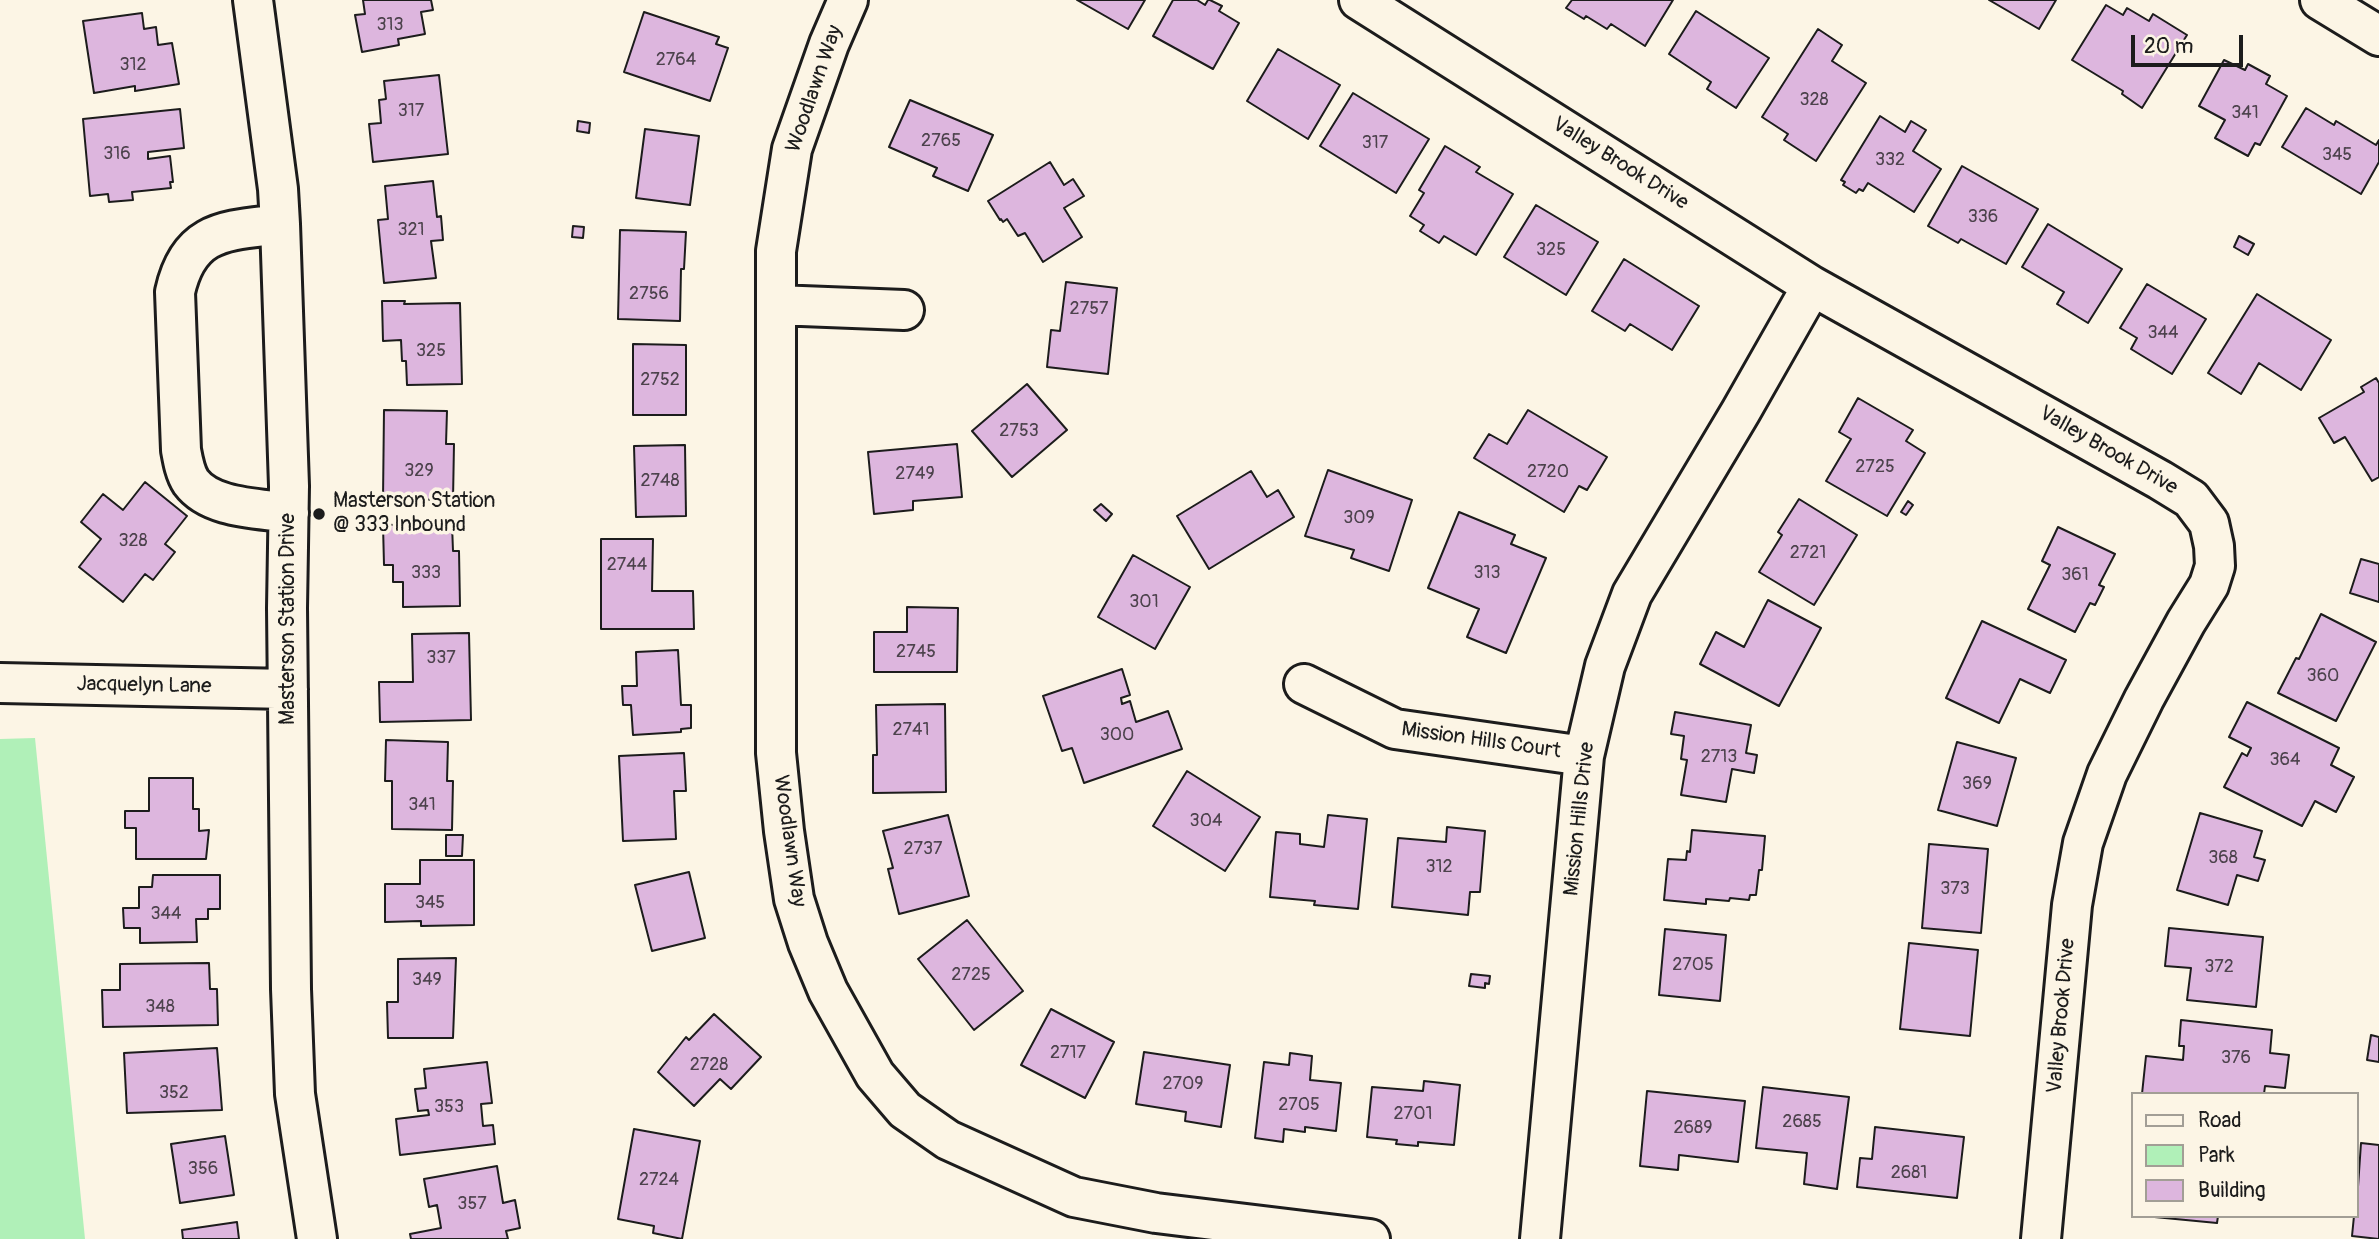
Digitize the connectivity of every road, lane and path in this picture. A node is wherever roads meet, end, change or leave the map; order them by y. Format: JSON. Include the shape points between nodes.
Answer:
{"nodes":[{"id":1,"x":253,"y":0,"type":"edge"},
{"id":2,"x":848,"y":0,"type":"edge"},
{"id":3,"x":1359,"y":0,"type":"edge"},
{"id":4,"x":2320,"y":0,"type":"edge"},
{"id":5,"x":2379,"y":36,"type":"edge"},
{"id":6,"x":280,"y":225,"type":"junction"},
{"id":7,"x":1812,"y":286,"type":"junction"},
{"id":8,"x":776,"y":305,"type":"junction"},
{"id":9,"x":904,"y":310,"type":"dead end"},
{"id":10,"x":289,"y":513,"type":"junction"},
{"id":11,"x":0,"y":683,"type":"edge"},
{"id":12,"x":1304,"y":684,"type":"dead end"},
{"id":13,"x":288,"y":689,"type":"junction"},
{"id":14,"x":1584,"y":756,"type":"junction"},
{"id":15,"x":317,"y":1239,"type":"edge"},
{"id":16,"x":1370,"y":1239,"type":"edge"},
{"id":17,"x":1540,"y":1239,"type":"edge"},
{"id":18,"x":2041,"y":1239,"type":"edge"}],
"edges":[{"from":1,"to":6,"type":"street","name":"Masterson Station Drive"},
{"from":2,"to":8,"type":"street","name":"Woodlawn Way","via":[[792,149],[776,251]]},
{"from":3,"to":7,"type":"street","name":"Valley Brook Drive"},
{"from":4,"to":5,"type":"street"},
{"from":6,"to":10,"type":"street","name":"Masterson Station Drive"},
{"from":6,"to":10,"type":"street","via":[[222,232],[208,239],[186,261],[175,292],[181,450],[190,481],[201,493],[219,500]]},
{"from":7,"to":14,"type":"street","name":"Mission Hills Drive","via":[[1632,594],[1605,666]]},
{"from":7,"to":18,"type":"street","name":"Valley Brook Drive","via":[[2160,480],[2191,499],[2209,523],[2215,566],[2209,585],[2107,774],[2083,843],[2072,905]]},
{"from":8,"to":9,"type":"street"},
{"from":8,"to":16,"type":"street","name":"Woodlawn Way","via":[[776,753],[784,831],[794,899],[808,943],[828,991],[875,1075],[905,1110],[948,1140],[1074,1197],[1156,1213]]},
{"from":10,"to":13,"type":"street","name":"Masterson Station Drive"},
{"from":11,"to":13,"type":"street","name":"Jacquelyn Lane"},
{"from":12,"to":14,"type":"street","name":"Mission Hills Court","via":[[1395,729]]},
{"from":13,"to":15,"type":"street","name":"Masterson Station Drive","via":[[295,1094]]},
{"from":14,"to":17,"type":"street","name":"Mission Hills Drive"}]}
